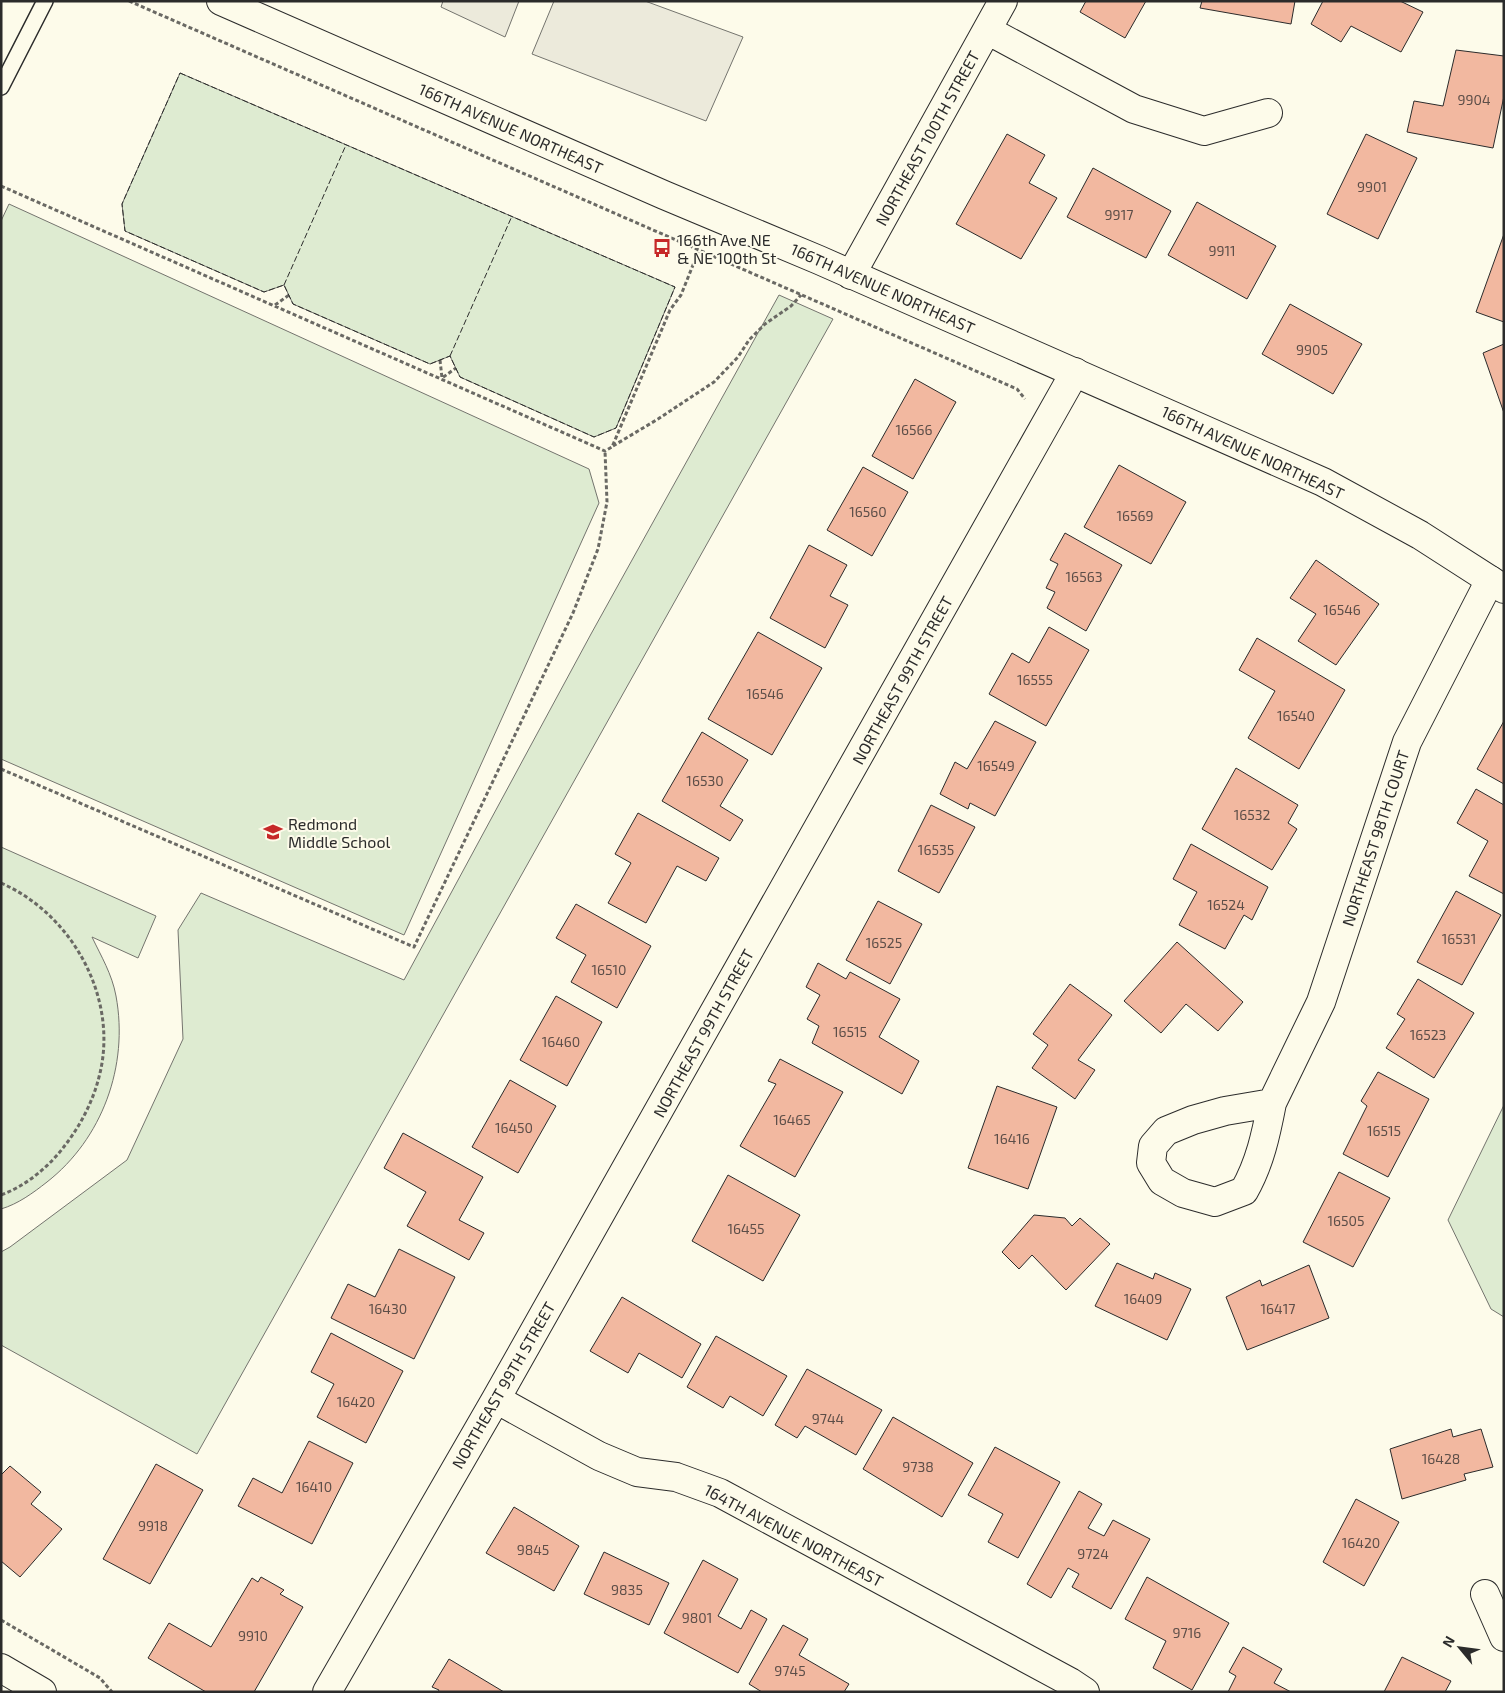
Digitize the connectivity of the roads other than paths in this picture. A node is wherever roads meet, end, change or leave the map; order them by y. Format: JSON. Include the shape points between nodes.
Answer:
{"nodes":[{"id":1,"x":45,"y":1,"type":"edge"},
{"id":2,"x":221,"y":1,"type":"edge"},
{"id":3,"x":1003,"y":1,"type":"edge"},
{"id":4,"x":987,"y":30,"type":"junction"},
{"id":5,"x":1,"y":86,"type":"edge"},
{"id":6,"x":1268,"y":113,"type":"dead end"},
{"id":7,"x":851,"y":275,"type":"junction"},
{"id":8,"x":1075,"y":372,"type":"junction"},
{"id":9,"x":1497,"y":584,"type":"edge"},
{"id":10,"x":1272,"y":1102,"type":"junction"},
{"id":11,"x":496,"y":1399,"type":"junction"},
{"id":12,"x":1485,"y":1594,"type":"dead end"},
{"id":13,"x":1504,"y":1637,"type":"edge"},
{"id":14,"x":1,"y":1668,"type":"edge"},
{"id":15,"x":42,"y":1692,"type":"edge"},
{"id":16,"x":327,"y":1692,"type":"edge"},
{"id":17,"x":1085,"y":1692,"type":"edge"}],
"edges":[{"from":1,"to":5,"type":"lane"},
{"from":2,"to":7,"type":"street","name":"166TH AVENUE NORTHEAST"},
{"from":3,"to":4,"type":"street","name":"NORTHEAST 100TH STREET"},
{"from":4,"to":6,"type":"street","via":[[1134,109],[1204,131]]},
{"from":4,"to":7,"type":"street","name":"NORTHEAST 100TH STREET"},
{"from":7,"to":8,"type":"street","name":"166TH AVENUE NORTHEAST"},
{"from":8,"to":9,"type":"street","name":"166TH AVENUE NORTHEAST","via":[[1323,482],[1420,535]]},
{"from":8,"to":11,"type":"street","name":"NORTHEAST 99TH STREET"},
{"from":9,"to":10,"type":"street","name":"NORTHEAST 98TH COURT","via":[[1407,742],[1321,1002]]},
{"from":10,"to":10,"type":"street","name":"NORTHEAST 98TH COURT","via":[[1265,1140],[1254,1174],[1244,1192],[1215,1202],[1183,1193],[1162,1181],[1151,1163],[1153,1146],[1166,1131],[1225,1111]]},
{"from":11,"to":16,"type":"street","name":"NORTHEAST 99TH STREET"},
{"from":11,"to":17,"type":"street","name":"164TH AVENUE NORTHEAST","via":[[599,1456],[637,1472],[676,1476],[720,1493]]},
{"from":12,"to":13,"type":"street"},
{"from":14,"to":15,"type":"street"}]}
